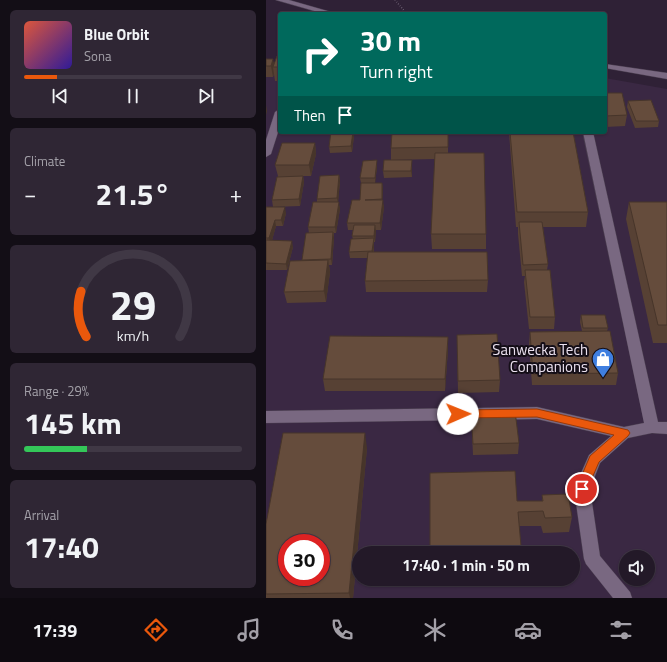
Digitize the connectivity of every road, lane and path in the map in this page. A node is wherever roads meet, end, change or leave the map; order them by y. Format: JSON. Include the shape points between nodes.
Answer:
{"nodes":[{"id":1,"x":280,"y":0,"type":"edge"},
{"id":2,"x":395,"y":0,"type":"edge"},
{"id":3,"x":326,"y":12,"type":"edge"},
{"id":4,"x":405,"y":12,"type":"edge"},
{"id":5,"x":607,"y":66,"type":"edge"},
{"id":6,"x":667,"y":76,"type":"edge"},
{"id":7,"x":277,"y":129,"type":"edge"},
{"id":8,"x":588,"y":134,"type":"edge"},
{"id":9,"x":266,"y":154,"type":"edge"},
{"id":10,"x":266,"y":417,"type":"edge"},
{"id":11,"x":660,"y":428,"type":"edge"},
{"id":12,"x":624,"y":433,"type":"junction"},
{"id":13,"x":624,"y":598,"type":"edge"}],
"edges":[{"from":1,"to":3,"type":"street"},
{"from":2,"to":4,"type":"path"},
{"from":5,"to":6,"type":"street"},
{"from":7,"to":9,"type":"street"},
{"from":8,"to":11,"type":"street"},
{"from":10,"to":12,"type":"street","via":[[537,413]]},
{"from":11,"to":12,"type":"street"},
{"from":12,"to":13,"type":"street","via":[[594,459],[582,489],[592,559]]}]}
